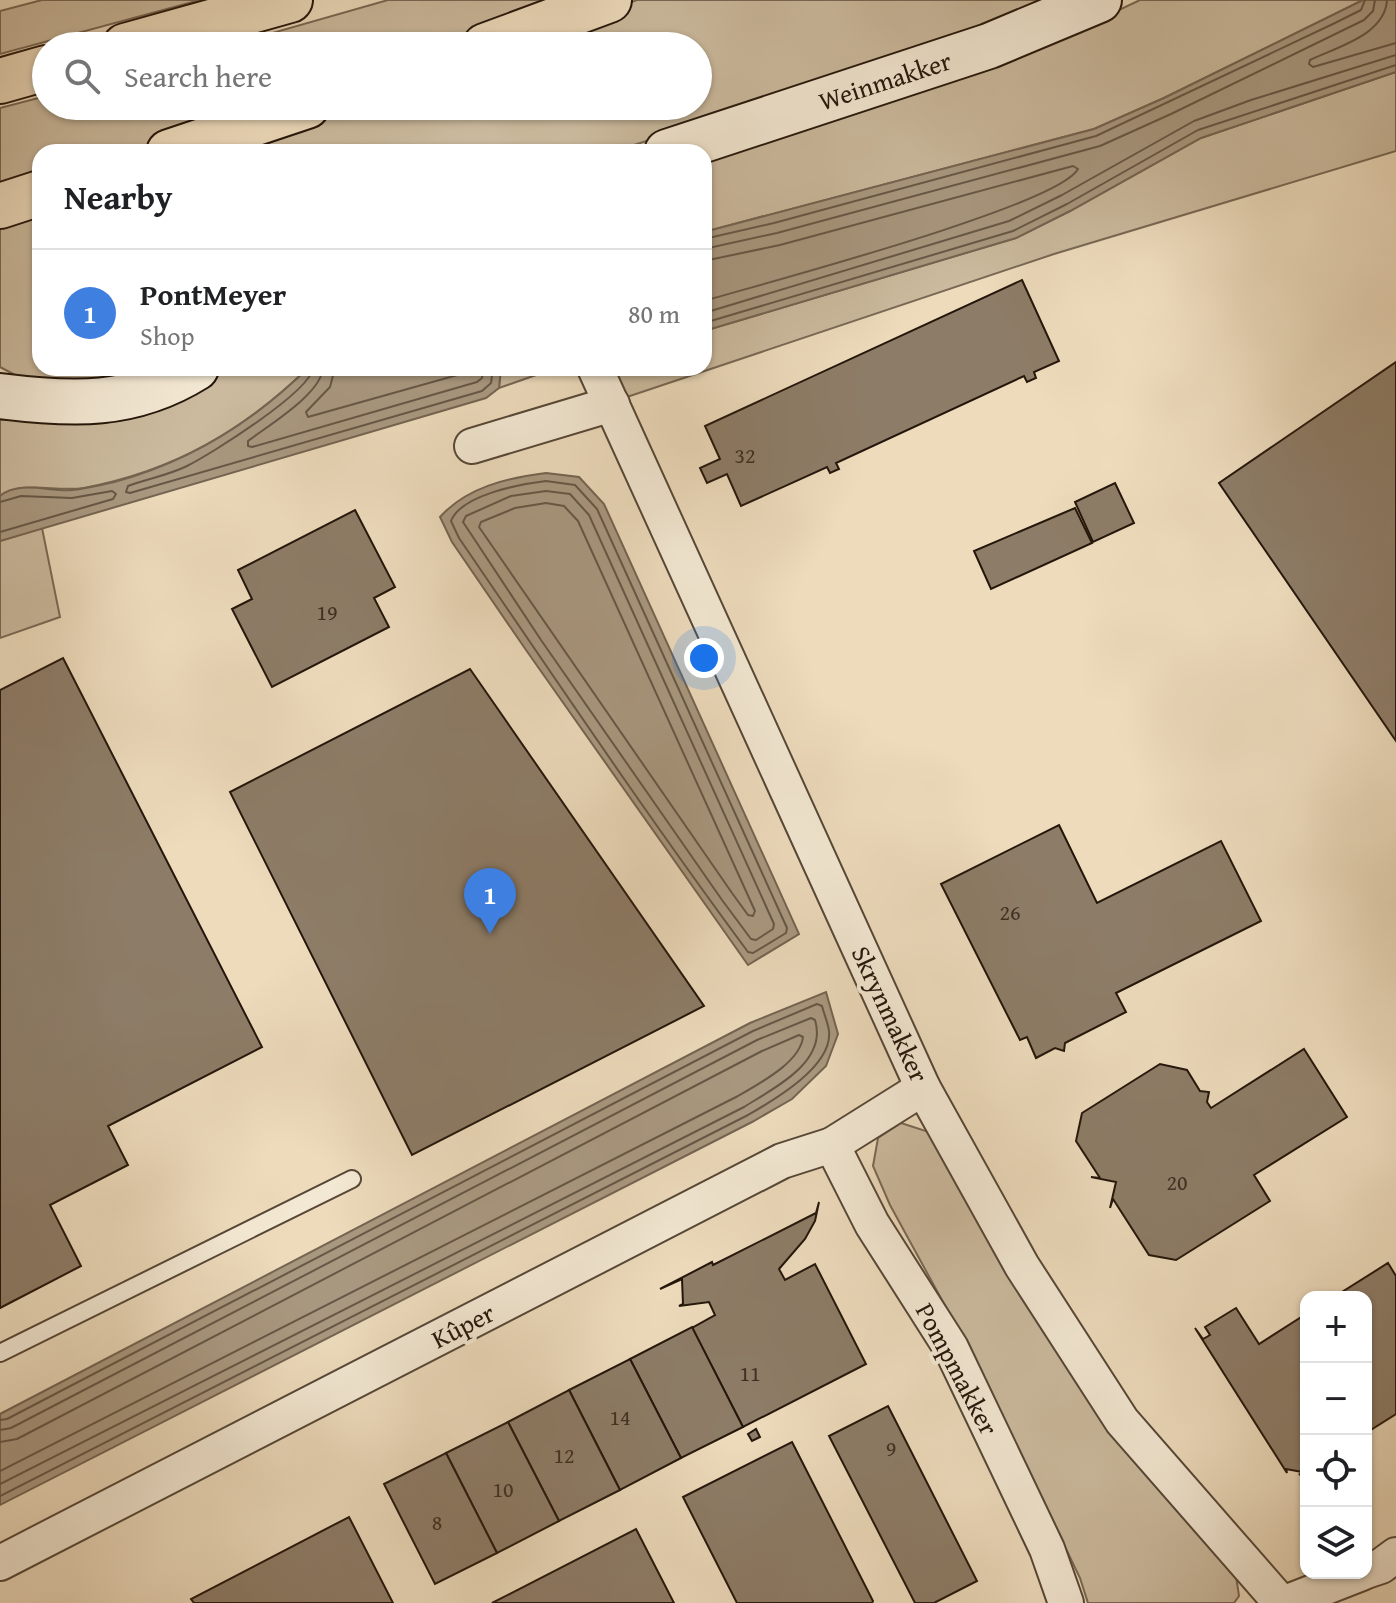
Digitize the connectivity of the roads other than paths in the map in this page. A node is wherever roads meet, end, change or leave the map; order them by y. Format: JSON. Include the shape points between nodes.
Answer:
{"nodes":[{"id":1,"x":290,"y":0,"type":"edge"},
{"id":2,"x":609,"y":0,"type":"edge"},
{"id":3,"x":1099,"y":0,"type":"edge"},
{"id":4,"x":175,"y":32,"type":"edge"},
{"id":5,"x":523,"y":32,"type":"edge"},
{"id":6,"x":32,"y":72,"type":"edge"},
{"id":7,"x":0,"y":81,"type":"edge"},
{"id":8,"x":265,"y":120,"type":"edge"},
{"id":9,"x":193,"y":144,"type":"edge"},
{"id":10,"x":691,"y":144,"type":"edge"},
{"id":11,"x":32,"y":196,"type":"edge"},
{"id":12,"x":0,"y":206,"type":"edge"},
{"id":13,"x":179,"y":376,"type":"edge"},
{"id":14,"x":599,"y":376,"type":"edge"},
{"id":15,"x":0,"y":396,"type":"edge"},
{"id":16,"x":612,"y":404,"type":"junction"},
{"id":17,"x":472,"y":446,"type":"dead end"},
{"id":18,"x":923,"y":1088,"type":"junction"},
{"id":19,"x":832,"y":1145,"type":"junction"},
{"id":20,"x":352,"y":1179,"type":"dead end"},
{"id":21,"x":0,"y":1353,"type":"edge"},
{"id":22,"x":1396,"y":1555,"type":"edge"},
{"id":23,"x":0,"y":1563,"type":"edge"},
{"id":24,"x":1372,"y":1569,"type":"edge"},
{"id":25,"x":1346,"y":1579,"type":"edge"},
{"id":26,"x":1064,"y":1603,"type":"edge"},
{"id":27,"x":1283,"y":1603,"type":"edge"}],
"edges":[{"from":1,"to":4,"type":"highway"},
{"from":2,"to":5,"type":"highway"},
{"from":3,"to":10,"type":"main road","name":"Weinmakker","via":[[989,46]]},
{"from":6,"to":7,"type":"highway"},
{"from":8,"to":9,"type":"highway"},
{"from":11,"to":12,"type":"highway"},
{"from":13,"to":15,"type":"main road","via":[[144,393],[107,401],[63,403]]},
{"from":14,"to":16,"type":"street","name":"Skrynmakker"},
{"from":16,"to":17,"type":"street"},
{"from":16,"to":18,"type":"street","name":"Skrynmakker"},
{"from":18,"to":19,"type":"street","name":"Kûper"},
{"from":18,"to":27,"type":"street","name":"Skrynmakker","via":[[1022,1266],[1122,1421]]},
{"from":19,"to":23,"type":"street","name":"Kûper","via":[[782,1161]]},
{"from":19,"to":26,"type":"street","name":"Pompmakker","via":[[872,1224],[951,1348],[1047,1549]]},
{"from":20,"to":21,"type":"lane"},
{"from":22,"to":24,"type":"street"},
{"from":25,"to":27,"type":"street"}]}
